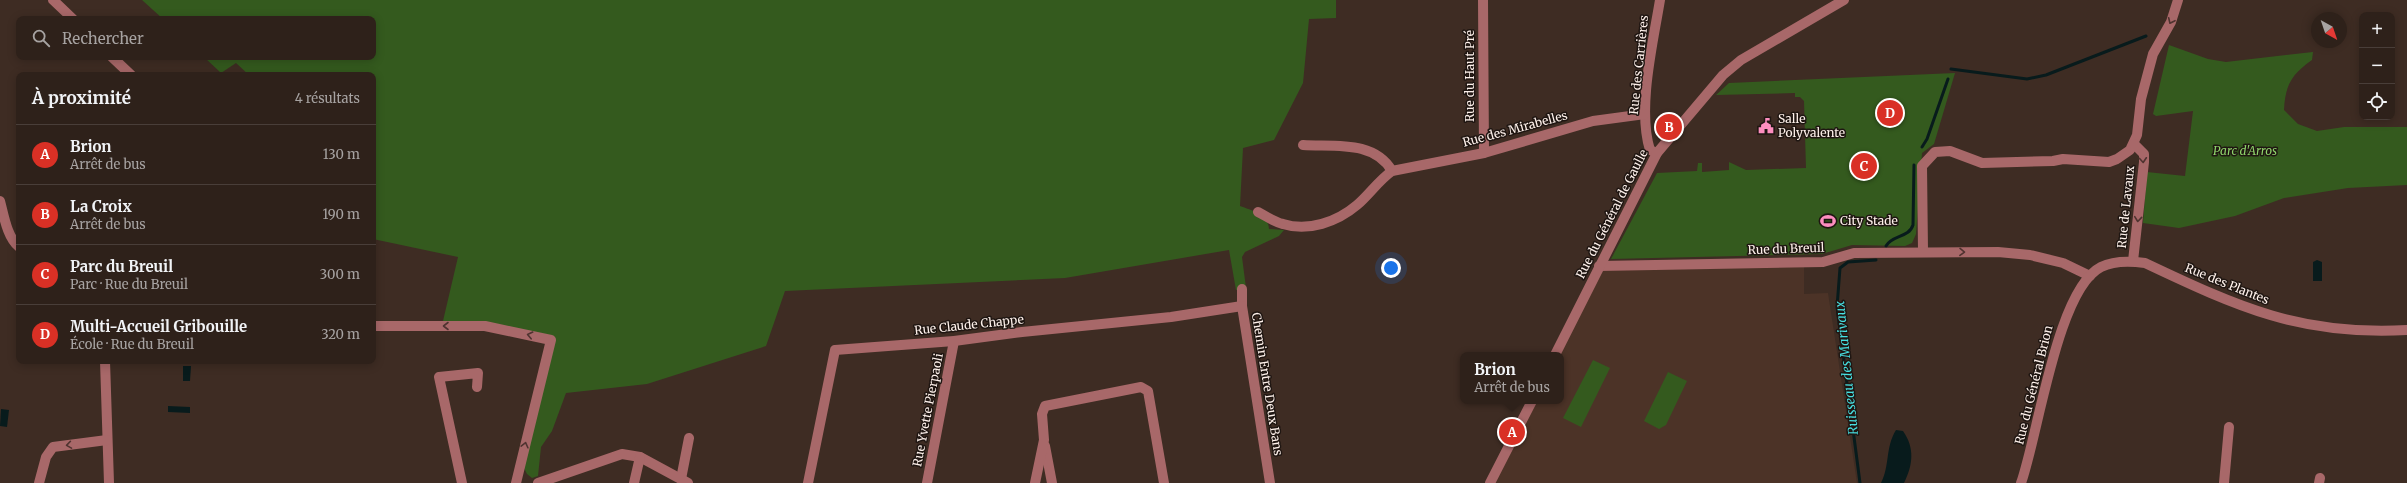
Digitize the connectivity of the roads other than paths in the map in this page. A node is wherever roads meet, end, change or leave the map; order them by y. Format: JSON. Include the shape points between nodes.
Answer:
{"nodes":[{"id":1,"x":53,"y":0,"type":"edge"},
{"id":2,"x":1483,"y":0,"type":"edge"},
{"id":3,"x":1660,"y":0,"type":"edge"},
{"id":4,"x":1844,"y":0,"type":"edge"},
{"id":5,"x":2178,"y":0,"type":"edge"},
{"id":6,"x":70,"y":16,"type":"edge"},
{"id":7,"x":115,"y":60,"type":"edge"},
{"id":8,"x":128,"y":72,"type":"edge"},
{"id":9,"x":1645,"y":114,"type":"junction"},
{"id":10,"x":2134,"y":144,"type":"junction"},
{"id":11,"x":1303,"y":145,"type":"dead end"},
{"id":12,"x":1484,"y":153,"type":"junction"},
{"id":13,"x":1657,"y":153,"type":"junction"},
{"id":14,"x":1392,"y":171,"type":"junction"},
{"id":15,"x":0,"y":201,"type":"edge"},
{"id":16,"x":1258,"y":212,"type":"dead end"},
{"id":17,"x":16,"y":245,"type":"edge"},
{"id":18,"x":1923,"y":251,"type":"junction"},
{"id":19,"x":2133,"y":262,"type":"junction"},
{"id":20,"x":1599,"y":266,"type":"junction"},
{"id":21,"x":2090,"y":276,"type":"junction"},
{"id":22,"x":1242,"y":289,"type":"dead end"},
{"id":23,"x":1242,"y":306,"type":"junction"},
{"id":24,"x":376,"y":326,"type":"edge"},
{"id":25,"x":2407,"y":330,"type":"edge"},
{"id":26,"x":954,"y":341,"type":"junction"},
{"id":27,"x":1556,"y":352,"type":"edge"},
{"id":28,"x":105,"y":364,"type":"edge"},
{"id":29,"x":477,"y":387,"type":"dead end"},
{"id":30,"x":1530,"y":404,"type":"edge"},
{"id":31,"x":2229,"y":427,"type":"dead end"},
{"id":32,"x":689,"y":438,"type":"dead end"},
{"id":33,"x":107,"y":440,"type":"junction"},
{"id":34,"x":1044,"y":440,"type":"junction"},
{"id":35,"x":640,"y":457,"type":"junction"},
{"id":36,"x":684,"y":481,"type":"edge"},
{"id":37,"x":39,"y":483,"type":"edge"},
{"id":38,"x":109,"y":483,"type":"edge"},
{"id":39,"x":462,"y":483,"type":"edge"},
{"id":40,"x":516,"y":483,"type":"edge"},
{"id":41,"x":538,"y":483,"type":"edge"},
{"id":42,"x":634,"y":483,"type":"edge"},
{"id":43,"x":808,"y":483,"type":"edge"},
{"id":44,"x":927,"y":483,"type":"edge"},
{"id":45,"x":1036,"y":483,"type":"edge"},
{"id":46,"x":1052,"y":483,"type":"edge"},
{"id":47,"x":1164,"y":483,"type":"edge"},
{"id":48,"x":1270,"y":483,"type":"edge"},
{"id":49,"x":1490,"y":483,"type":"edge"},
{"id":50,"x":2021,"y":483,"type":"edge"},
{"id":51,"x":2224,"y":483,"type":"edge"}],
"edges":[{"from":1,"to":6,"type":"street"},
{"from":2,"to":12,"type":"street","name":"Rue du Haut Pré"},
{"from":3,"to":9,"type":"street","name":"Rue des Carrières"},
{"from":4,"to":13,"type":"street","name":"Rue du Général de Gaulle","via":[[1741,60],[1710,88]]},
{"from":5,"to":10,"type":"street","one_way":true,"via":[[2171,22],[2153,54]]},
{"from":7,"to":8,"type":"street"},
{"from":9,"to":12,"type":"street","name":"Rue des Mirabelles","via":[[1593,121]]},
{"from":9,"to":13,"type":"street","name":"Rue des Carrières","via":[[1646,137],[1650,150]]},
{"from":10,"to":18,"type":"street","via":[[2124,155],[2109,162],[2063,159],[2054,162],[1982,163],[1950,151],[1934,152],[1922,166]]},
{"from":10,"to":19,"type":"street","name":"Rue de Lavaux","one_way":true,"via":[[2144,154],[2144,162]]},
{"from":11,"to":14,"type":"street","via":[[1364,148],[1380,156]]},
{"from":12,"to":14,"type":"street","name":"Rue des Mirabelles"},
{"from":13,"to":20,"type":"street","name":"Rue du Général de Gaulle"},
{"from":14,"to":16,"type":"street","name":"Rue des Mirabelles","via":[[1345,214],[1319,224],[1293,227]]},
{"from":15,"to":17,"type":"street"},
{"from":18,"to":20,"type":"street","name":"Rue du Breuil","via":[[1854,253],[1823,262]]},
{"from":18,"to":21,"type":"street","name":"Rue du Breuil","one_way":true,"via":[[2030,255],[2063,263]]},
{"from":19,"to":21,"type":"street","name":"Rue des Plantes","via":[[2101,267]]},
{"from":19,"to":25,"type":"street","name":"Rue des Plantes","via":[[2145,263],[2239,306],[2299,324],[2365,331]]},
{"from":20,"to":27,"type":"street","name":"Rue du Général de Gaulle"},
{"from":21,"to":50,"type":"street","name":"Rue du Général Brion","via":[[2079,290],[2061,328]]},
{"from":22,"to":23,"type":"street","name":"Chemin Entre Deux Bans"},
{"from":23,"to":26,"type":"street","name":"Rue Claude Chappe","via":[[1171,317]]},
{"from":23,"to":48,"type":"street","name":"Chemin Entre Deux Bans"},
{"from":40,"to":24,"type":"street","one_way":true,"via":[[551,340],[485,326]]},
{"from":26,"to":43,"type":"street","name":"Rue Claude Chappe","via":[[835,350]]},
{"from":26,"to":44,"type":"street","name":"Rue Yvette Pierpaoli"},
{"from":28,"to":33,"type":"street"},
{"from":29,"to":39,"type":"street","via":[[478,373],[439,377]]},
{"from":30,"to":49,"type":"street"},
{"from":31,"to":51,"type":"street"},
{"from":32,"to":36,"type":"street"},
{"from":33,"to":37,"type":"street","one_way":true,"via":[[53,447],[46,457]]},
{"from":33,"to":38,"type":"street"},
{"from":34,"to":45,"type":"street"},
{"from":34,"to":46,"type":"street"},
{"from":34,"to":47,"type":"street","via":[[1042,414],[1045,406],[1144,387],[1148,392]]},
{"from":35,"to":36,"type":"street"},
{"from":35,"to":41,"type":"street","via":[[622,454]]},
{"from":35,"to":42,"type":"street"}]}
